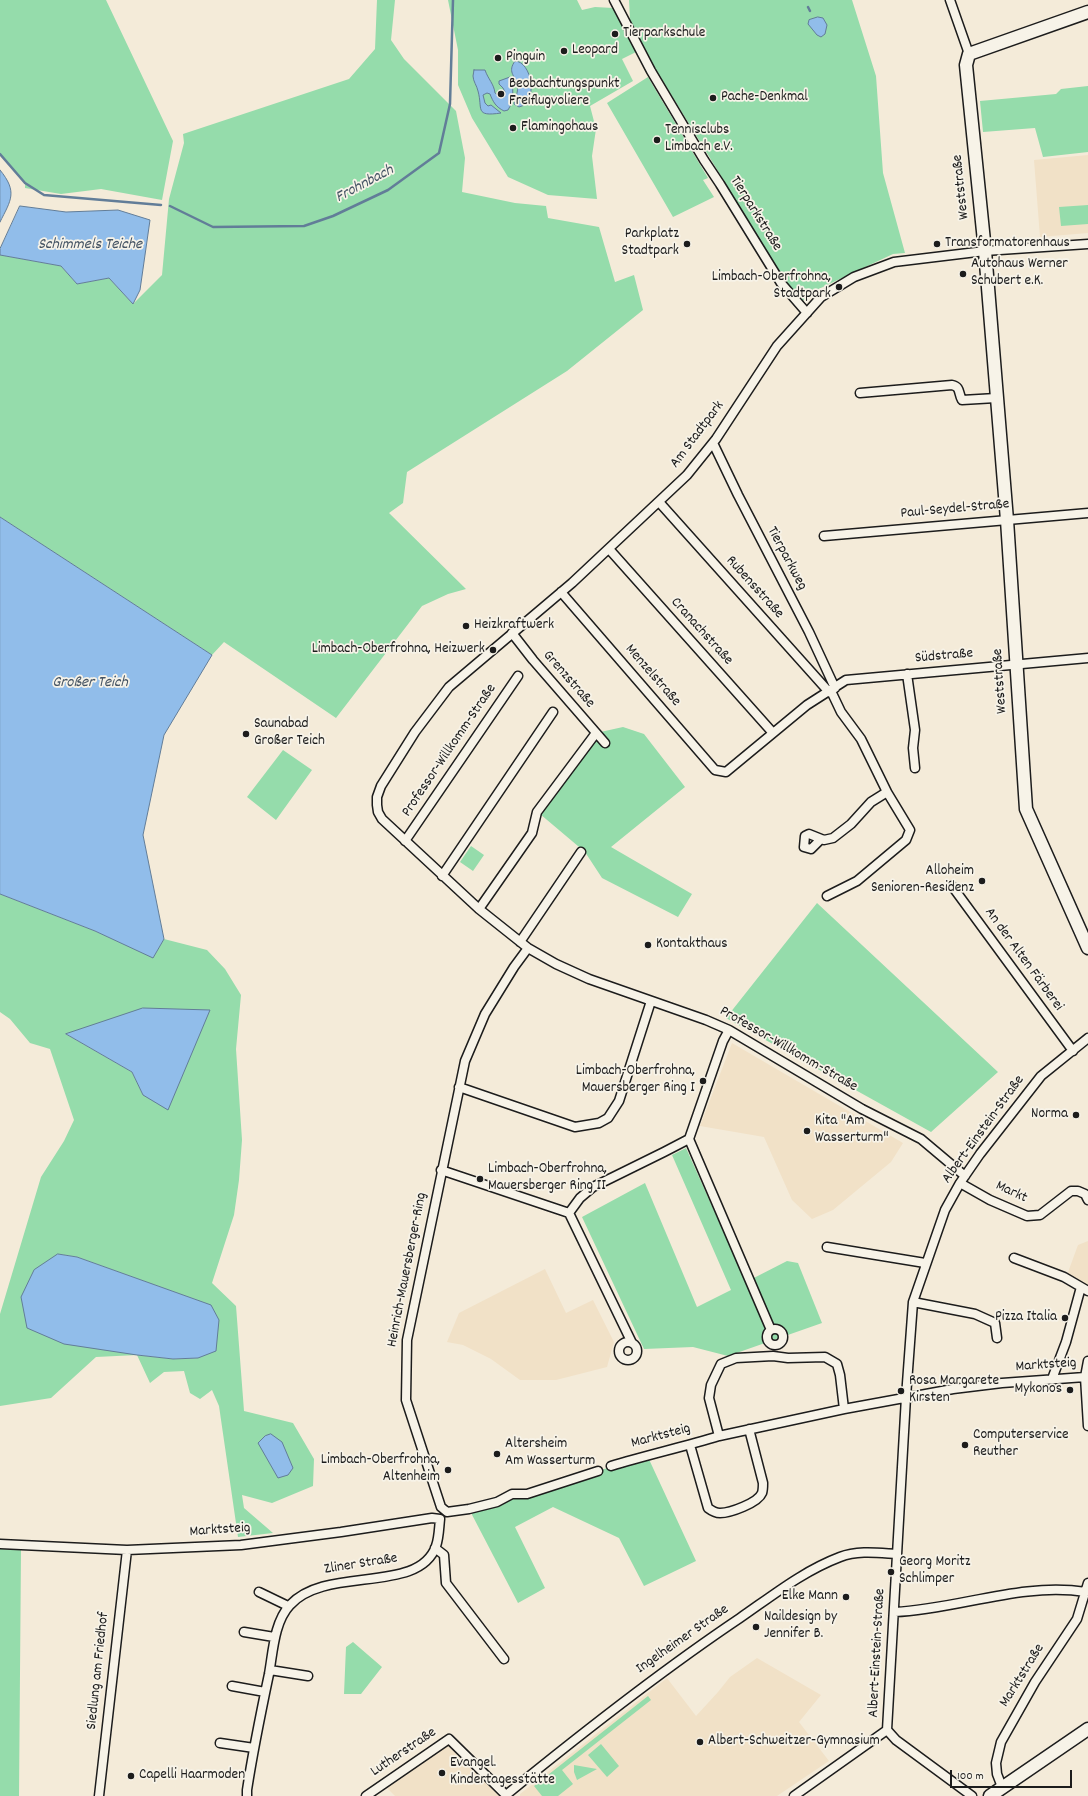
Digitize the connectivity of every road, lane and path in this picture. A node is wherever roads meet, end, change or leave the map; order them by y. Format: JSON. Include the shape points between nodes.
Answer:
{"nodes":[{"id":1,"x":614,"y":0,"type":"edge"},
{"id":2,"x":950,"y":0,"type":"edge"},
{"id":3,"x":1088,"y":12,"type":"edge"},
{"id":4,"x":969,"y":54,"type":"junction"},
{"id":5,"x":1088,"y":244,"type":"edge"},
{"id":6,"x":985,"y":251,"type":"junction"},
{"id":7,"x":806,"y":314,"type":"junction"},
{"id":8,"x":860,"y":393,"type":"dead end"},
{"id":9,"x":996,"y":398,"type":"junction"},
{"id":10,"x":713,"y":443,"type":"junction"},
{"id":11,"x":659,"y":502,"type":"junction"},
{"id":12,"x":1088,"y":513,"type":"edge"},
{"id":13,"x":1007,"y":520,"type":"junction"},
{"id":14,"x":824,"y":536,"type":"dead end"},
{"id":15,"x":609,"y":549,"type":"junction"},
{"id":16,"x":561,"y":592,"type":"junction"},
{"id":17,"x":512,"y":633,"type":"junction"},
{"id":18,"x":1088,"y":658,"type":"edge"},
{"id":19,"x":1016,"y":665,"type":"junction"},
{"id":20,"x":907,"y":674,"type":"junction"},
{"id":21,"x":518,"y":676,"type":"dead end"},
{"id":22,"x":449,"y":687,"type":"joint"},
{"id":23,"x":832,"y":690,"type":"junction"},
{"id":24,"x":553,"y":712,"type":"dead end"},
{"id":25,"x":773,"y":732,"type":"junction"},
{"id":26,"x":596,"y":733,"type":"junction"},
{"id":27,"x":605,"y":743,"type":"dead end"},
{"id":28,"x":915,"y":768,"type":"dead end"},
{"id":29,"x":726,"y":772,"type":"joint"},
{"id":30,"x":887,"y":792,"type":"junction"},
{"id":31,"x":821,"y":839,"type":"dead end"},
{"id":32,"x":405,"y":841,"type":"junction"},
{"id":33,"x":581,"y":852,"type":"dead end"},
{"id":34,"x":442,"y":876,"type":"junction"},
{"id":35,"x":952,"y":886,"type":"dead end"},
{"id":36,"x":827,"y":896,"type":"dead end"},
{"id":37,"x":478,"y":909,"type":"junction"},
{"id":38,"x":520,"y":942,"type":"junction"},
{"id":39,"x":528,"y":948,"type":"junction"},
{"id":40,"x":1088,"y":948,"type":"edge"},
{"id":41,"x":652,"y":1001,"type":"junction"},
{"id":42,"x":729,"y":1030,"type":"junction"},
{"id":43,"x":1088,"y":1038,"type":"edge"},
{"id":44,"x":1072,"y":1051,"type":"junction"},
{"id":45,"x":459,"y":1087,"type":"junction"},
{"id":46,"x":688,"y":1139,"type":"junction"},
{"id":47,"x":441,"y":1170,"type":"junction"},
{"id":48,"x":963,"y":1179,"type":"junction"},
{"id":49,"x":1088,"y":1200,"type":"edge"},
{"id":50,"x":569,"y":1213,"type":"junction"},
{"id":51,"x":827,"y":1247,"type":"dead end"},
{"id":52,"x":1014,"y":1258,"type":"dead end"},
{"id":53,"x":925,"y":1263,"type":"junction"},
{"id":54,"x":1085,"y":1289,"type":"edge"},
{"id":55,"x":913,"y":1302,"type":"junction"},
{"id":56,"x":771,"y":1330,"type":"dead end"},
{"id":57,"x":997,"y":1338,"type":"dead end"},
{"id":58,"x":632,"y":1343,"type":"dead end"},
{"id":59,"x":1088,"y":1361,"type":"edge"},
{"id":60,"x":1085,"y":1377,"type":"junction"},
{"id":61,"x":1052,"y":1379,"type":"junction"},
{"id":62,"x":906,"y":1397,"type":"junction"},
{"id":63,"x":844,"y":1409,"type":"junction"},
{"id":64,"x":1088,"y":1426,"type":"edge"},
{"id":65,"x":749,"y":1429,"type":"junction"},
{"id":66,"x":718,"y":1436,"type":"junction"},
{"id":67,"x":690,"y":1445,"type":"junction"},
{"id":68,"x":611,"y":1466,"type":"dead end"},
{"id":69,"x":598,"y":1471,"type":"dead end"},
{"id":70,"x":0,"y":1544,"type":"edge"},
{"id":71,"x":435,"y":1548,"type":"junction"},
{"id":72,"x":127,"y":1550,"type":"junction"},
{"id":73,"x":897,"y":1554,"type":"junction"},
{"id":74,"x":1088,"y":1583,"type":"edge"},
{"id":75,"x":259,"y":1592,"type":"dead end"},
{"id":76,"x":1086,"y":1592,"type":"junction"},
{"id":77,"x":288,"y":1606,"type":"junction"},
{"id":78,"x":895,"y":1612,"type":"junction"},
{"id":79,"x":244,"y":1632,"type":"dead end"},
{"id":80,"x":274,"y":1637,"type":"junction"},
{"id":81,"x":504,"y":1659,"type":"dead end"},
{"id":82,"x":270,"y":1670,"type":"junction"},
{"id":83,"x":308,"y":1676,"type":"dead end"},
{"id":84,"x":232,"y":1686,"type":"dead end"},
{"id":85,"x":265,"y":1692,"type":"junction"},
{"id":86,"x":1088,"y":1729,"type":"edge"},
{"id":87,"x":887,"y":1730,"type":"junction"},
{"id":88,"x":220,"y":1742,"type":"dead end"},
{"id":89,"x":254,"y":1748,"type":"junction"},
{"id":90,"x":1002,"y":1787,"type":"junction"},
{"id":91,"x":992,"y":1795,"type":"edge"},
{"id":92,"x":99,"y":1796,"type":"edge"},
{"id":93,"x":247,"y":1796,"type":"edge"},
{"id":94,"x":366,"y":1796,"type":"edge"},
{"id":95,"x":507,"y":1796,"type":"edge"},
{"id":96,"x":794,"y":1796,"type":"edge"},
{"id":97,"x":972,"y":1796,"type":"edge"}],
"edges":[{"from":1,"to":7,"type":"street","name":"Tierparkstraße","via":[[648,65],[704,160],[781,283]]},
{"from":2,"to":4,"type":"street","name":"Weststraße"},
{"from":3,"to":4,"type":"main road"},
{"from":4,"to":6,"type":"main road","name":"Weststraße","via":[[966,65]]},
{"from":5,"to":6,"type":"street","name":"Am Stadtpark"},
{"from":6,"to":7,"type":"street","name":"Am Stadtpark","via":[[894,262],[854,277],[821,297]]},
{"from":6,"to":9,"type":"main road","name":"Weststraße"},
{"from":7,"to":10,"type":"street","name":"Am Stadtpark","via":[[777,346]]},
{"from":8,"to":9,"type":"street","via":[[952,385],[959,389],[962,400]]},
{"from":9,"to":13,"type":"main road","name":"Weststraße"},
{"from":10,"to":11,"type":"street","name":"Am Stadtpark","via":[[687,475]]},
{"from":10,"to":23,"type":"street","name":"Tierparkweg","via":[[809,632]]},
{"from":11,"to":15,"type":"street","name":"Am Stadtpark"},
{"from":11,"to":23,"type":"street","name":"Rubensstraße"},
{"from":12,"to":13,"type":"street","name":"Paul-Seydel-Straße"},
{"from":13,"to":14,"type":"street","name":"Paul-Seydel-Straße"},
{"from":13,"to":19,"type":"main road","name":"Weststraße"},
{"from":15,"to":16,"type":"street","name":"Am Stadtpark"},
{"from":15,"to":25,"type":"street","name":"Cranachstraße"},
{"from":16,"to":17,"type":"street","name":"Am Stadtpark"},
{"from":16,"to":29,"type":"street","name":"Menzelstraße","via":[[715,770]]},
{"from":17,"to":22,"type":"street","name":"Am Stadtpark"},
{"from":17,"to":26,"type":"street","name":"Grenzstraße"},
{"from":18,"to":19,"type":"street","name":"Südstraße"},
{"from":19,"to":20,"type":"street","name":"Südstraße"},
{"from":19,"to":40,"type":"main road","name":"Weststraße","via":[[1026,809]]},
{"from":20,"to":23,"type":"street","name":"Südstraße","via":[[846,680]]},
{"from":20,"to":28,"type":"street","via":[[915,730]]},
{"from":21,"to":32,"type":"street","name":"Professor-Willkomm-Straße"},
{"from":22,"to":32,"type":"street","name":"Professor-Willkomm-Straße","via":[[415,732],[377,797],[378,812],[382,819]]},
{"from":23,"to":25,"type":"street","name":"Südstraße","via":[[807,705]]},
{"from":23,"to":30,"type":"street","via":[[841,712],[861,739]]},
{"from":24,"to":34,"type":"street"},
{"from":25,"to":29,"type":"street","name":"Südstraße"},
{"from":26,"to":27,"type":"street","name":"Grenzstraße"},
{"from":26,"to":37,"type":"street","via":[[537,812],[532,833]]},
{"from":30,"to":31,"type":"street","via":[[871,802],[842,832],[833,838]]},
{"from":30,"to":36,"type":"street","via":[[910,830],[906,840],[857,881]]},
{"from":32,"to":34,"type":"street","name":"Professor-Willkomm-Straße"},
{"from":33,"to":38,"type":"street"},
{"from":34,"to":37,"type":"street","name":"Professor-Willkomm-Straße"},
{"from":35,"to":44,"type":"street","name":"An der Alten Färberei"},
{"from":37,"to":38,"type":"street","name":"Professor-Willkomm-Straße"},
{"from":38,"to":39,"type":"street","name":"Professor-Willkomm-Straße"},
{"from":39,"to":41,"type":"street","name":"Professor-Willkomm-Straße","via":[[589,979]]},
{"from":39,"to":45,"type":"street","name":"Heinrich-Mauersberger-Ring","via":[[483,1019],[465,1062]]},
{"from":41,"to":42,"type":"street","name":"Professor-Willkomm-Straße"},
{"from":41,"to":45,"type":"street","via":[[619,1101],[608,1118],[599,1123],[575,1127]]},
{"from":42,"to":46,"type":"street"},
{"from":42,"to":48,"type":"street","name":"Professor-Willkomm-Straße","via":[[862,1109],[921,1139]]},
{"from":43,"to":44,"type":"street","name":"Albert-Einstein-Straße"},
{"from":44,"to":48,"type":"street","name":"Albert-Einstein-Straße","via":[[1041,1076]]},
{"from":45,"to":47,"type":"street","name":"Heinrich-Mauersberger-Ring"},
{"from":46,"to":50,"type":"street","via":[[593,1187],[580,1198]]},
{"from":46,"to":56,"type":"street"},
{"from":47,"to":50,"type":"street"},
{"from":47,"to":69,"type":"street","name":"Heinrich-Mauersberger-Ring","via":[[407,1340],[406,1365],[406,1400],[441,1508],[447,1512],[462,1512],[512,1494],[528,1494]]},
{"from":48,"to":49,"type":"street","name":"Markt","via":[[990,1200],[1026,1216],[1040,1215],[1071,1191],[1085,1194]]},
{"from":48,"to":53,"type":"street","name":"Albert-Einstein-Straße","via":[[945,1210]]},
{"from":50,"to":58,"type":"street"},
{"from":51,"to":53,"type":"street"},
{"from":52,"to":54,"type":"street","via":[[1064,1277]]},
{"from":53,"to":55,"type":"street","name":"Albert-Einstein-Straße"},
{"from":54,"to":61,"type":"street"},
{"from":55,"to":57,"type":"street","via":[[975,1314],[995,1323]]},
{"from":55,"to":62,"type":"street","name":"Albert-Einstein-Straße"},
{"from":59,"to":60,"type":"street"},
{"from":60,"to":61,"type":"street","name":"Marktsteig"},
{"from":60,"to":64,"type":"street"},
{"from":61,"to":62,"type":"street","name":"Marktsteig","via":[[1002,1383]]},
{"from":62,"to":63,"type":"street","name":"Marktsteig"},
{"from":62,"to":73,"type":"street","name":"Albert-Einstein-Straße"},
{"from":63,"to":65,"type":"street","name":"Marktsteig"},
{"from":63,"to":66,"type":"street","via":[[837,1364],[824,1357],[736,1358],[721,1364],[711,1385],[709,1398]]},
{"from":65,"to":66,"type":"street","name":"Marktsteig"},
{"from":65,"to":67,"type":"street","via":[[763,1492],[757,1500],[721,1513],[708,1508]]},
{"from":66,"to":67,"type":"street","name":"Marktsteig"},
{"from":67,"to":68,"type":"street","name":"Marktsteig"},
{"from":70,"to":72,"type":"street","name":"Marktsteig"},
{"from":71,"to":72,"type":"street","name":"Marktsteig","via":[[440,1519],[432,1518],[241,1545]]},
{"from":71,"to":77,"type":"street","name":"Zliner Straße","via":[[429,1557],[413,1570],[390,1577],[343,1581],[316,1587],[299,1596]]},
{"from":71,"to":81,"type":"street","via":[[444,1555],[446,1583]]},
{"from":72,"to":92,"type":"street","name":"Siedlung am Friedhof"},
{"from":73,"to":78,"type":"street","name":"Albert-Einstein-Straße"},
{"from":73,"to":95,"type":"street","name":"Ingelheimer Straße","via":[[856,1553],[841,1556],[806,1573],[694,1648],[647,1683],[575,1738]]},
{"from":74,"to":76,"type":"street","name":"Marktstraße"},
{"from":75,"to":77,"type":"street"},
{"from":76,"to":78,"type":"street","via":[[1067,1589],[1029,1590],[917,1611]]},
{"from":76,"to":90,"type":"street","name":"Marktstraße","via":[[1077,1619],[1035,1682],[1000,1742],[996,1763]]},
{"from":77,"to":80,"type":"street","name":"Zliner Straße"},
{"from":78,"to":87,"type":"street","name":"Albert-Einstein-Straße"},
{"from":79,"to":80,"type":"street"},
{"from":80,"to":82,"type":"street","name":"Zliner Straße"},
{"from":82,"to":83,"type":"street"},
{"from":82,"to":85,"type":"street","name":"Zliner Straße"},
{"from":84,"to":85,"type":"street"},
{"from":85,"to":89,"type":"street","name":"Zliner Straße"},
{"from":86,"to":90,"type":"main road"},
{"from":87,"to":96,"type":"street"},
{"from":87,"to":97,"type":"street","name":"Albert-Einstein-Straße","via":[[896,1740]]},
{"from":88,"to":89,"type":"street"},
{"from":89,"to":93,"type":"street","name":"Zliner Straße"},
{"from":90,"to":91,"type":"main road"},
{"from":94,"to":95,"type":"street","name":"Lutherstraße","via":[[449,1739]]}]}
